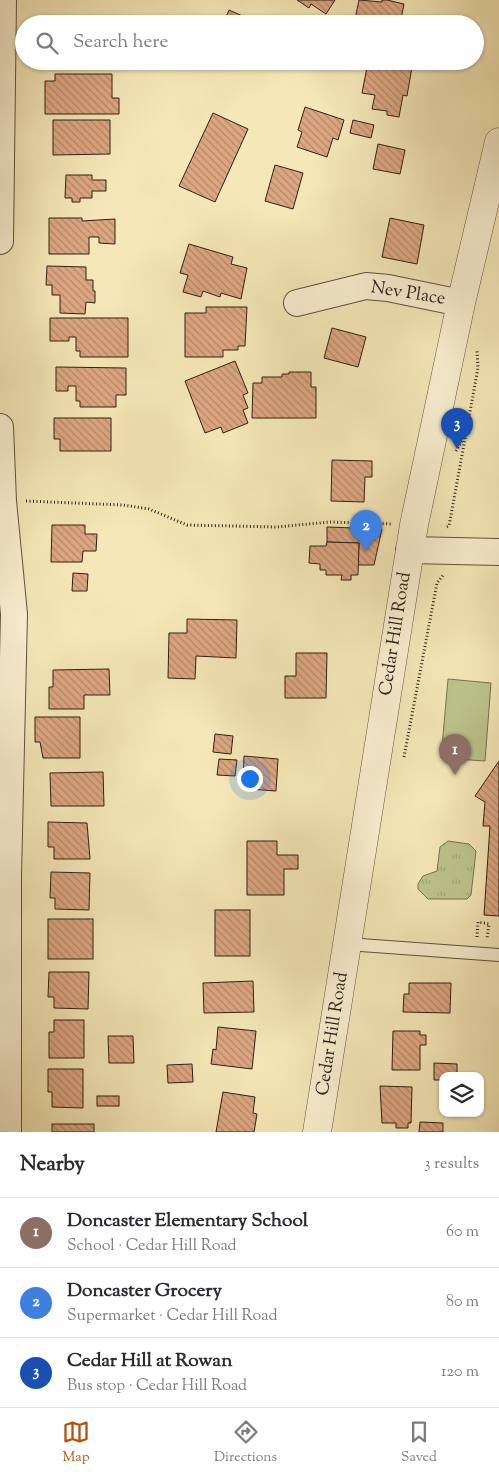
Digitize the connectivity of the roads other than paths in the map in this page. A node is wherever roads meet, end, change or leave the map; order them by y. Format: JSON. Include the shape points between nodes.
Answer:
{"nodes":[{"id":1,"x":3,"y":0,"type":"edge"},
{"id":2,"x":499,"y":144,"type":"edge"},
{"id":3,"x":0,"y":241,"type":"edge"},
{"id":4,"x":298,"y":303,"type":"dead end"},
{"id":5,"x":461,"y":303,"type":"junction"},
{"id":6,"x":0,"y":427,"type":"edge"},
{"id":7,"x":411,"y":537,"type":"junction"},
{"id":8,"x":499,"y":552,"type":"edge"},
{"id":9,"x":347,"y":944,"type":"junction"},
{"id":10,"x":499,"y":955,"type":"edge"},
{"id":11,"x":8,"y":1132,"type":"edge"},
{"id":12,"x":317,"y":1132,"type":"edge"}],
"edges":[{"from":1,"to":3,"type":"street"},
{"from":2,"to":5,"type":"street","name":"Cedar Hill Road"},
{"from":4,"to":5,"type":"street","name":"Nev Place","via":[[366,286]]},
{"from":5,"to":7,"type":"street","name":"Cedar Hill Road"},
{"from":6,"to":11,"type":"street","via":[[14,614],[8,876]]},
{"from":7,"to":8,"type":"street"},
{"from":7,"to":9,"type":"street","name":"Cedar Hill Road"},
{"from":9,"to":10,"type":"lane"},
{"from":9,"to":12,"type":"street","name":"Cedar Hill Road"}]}
